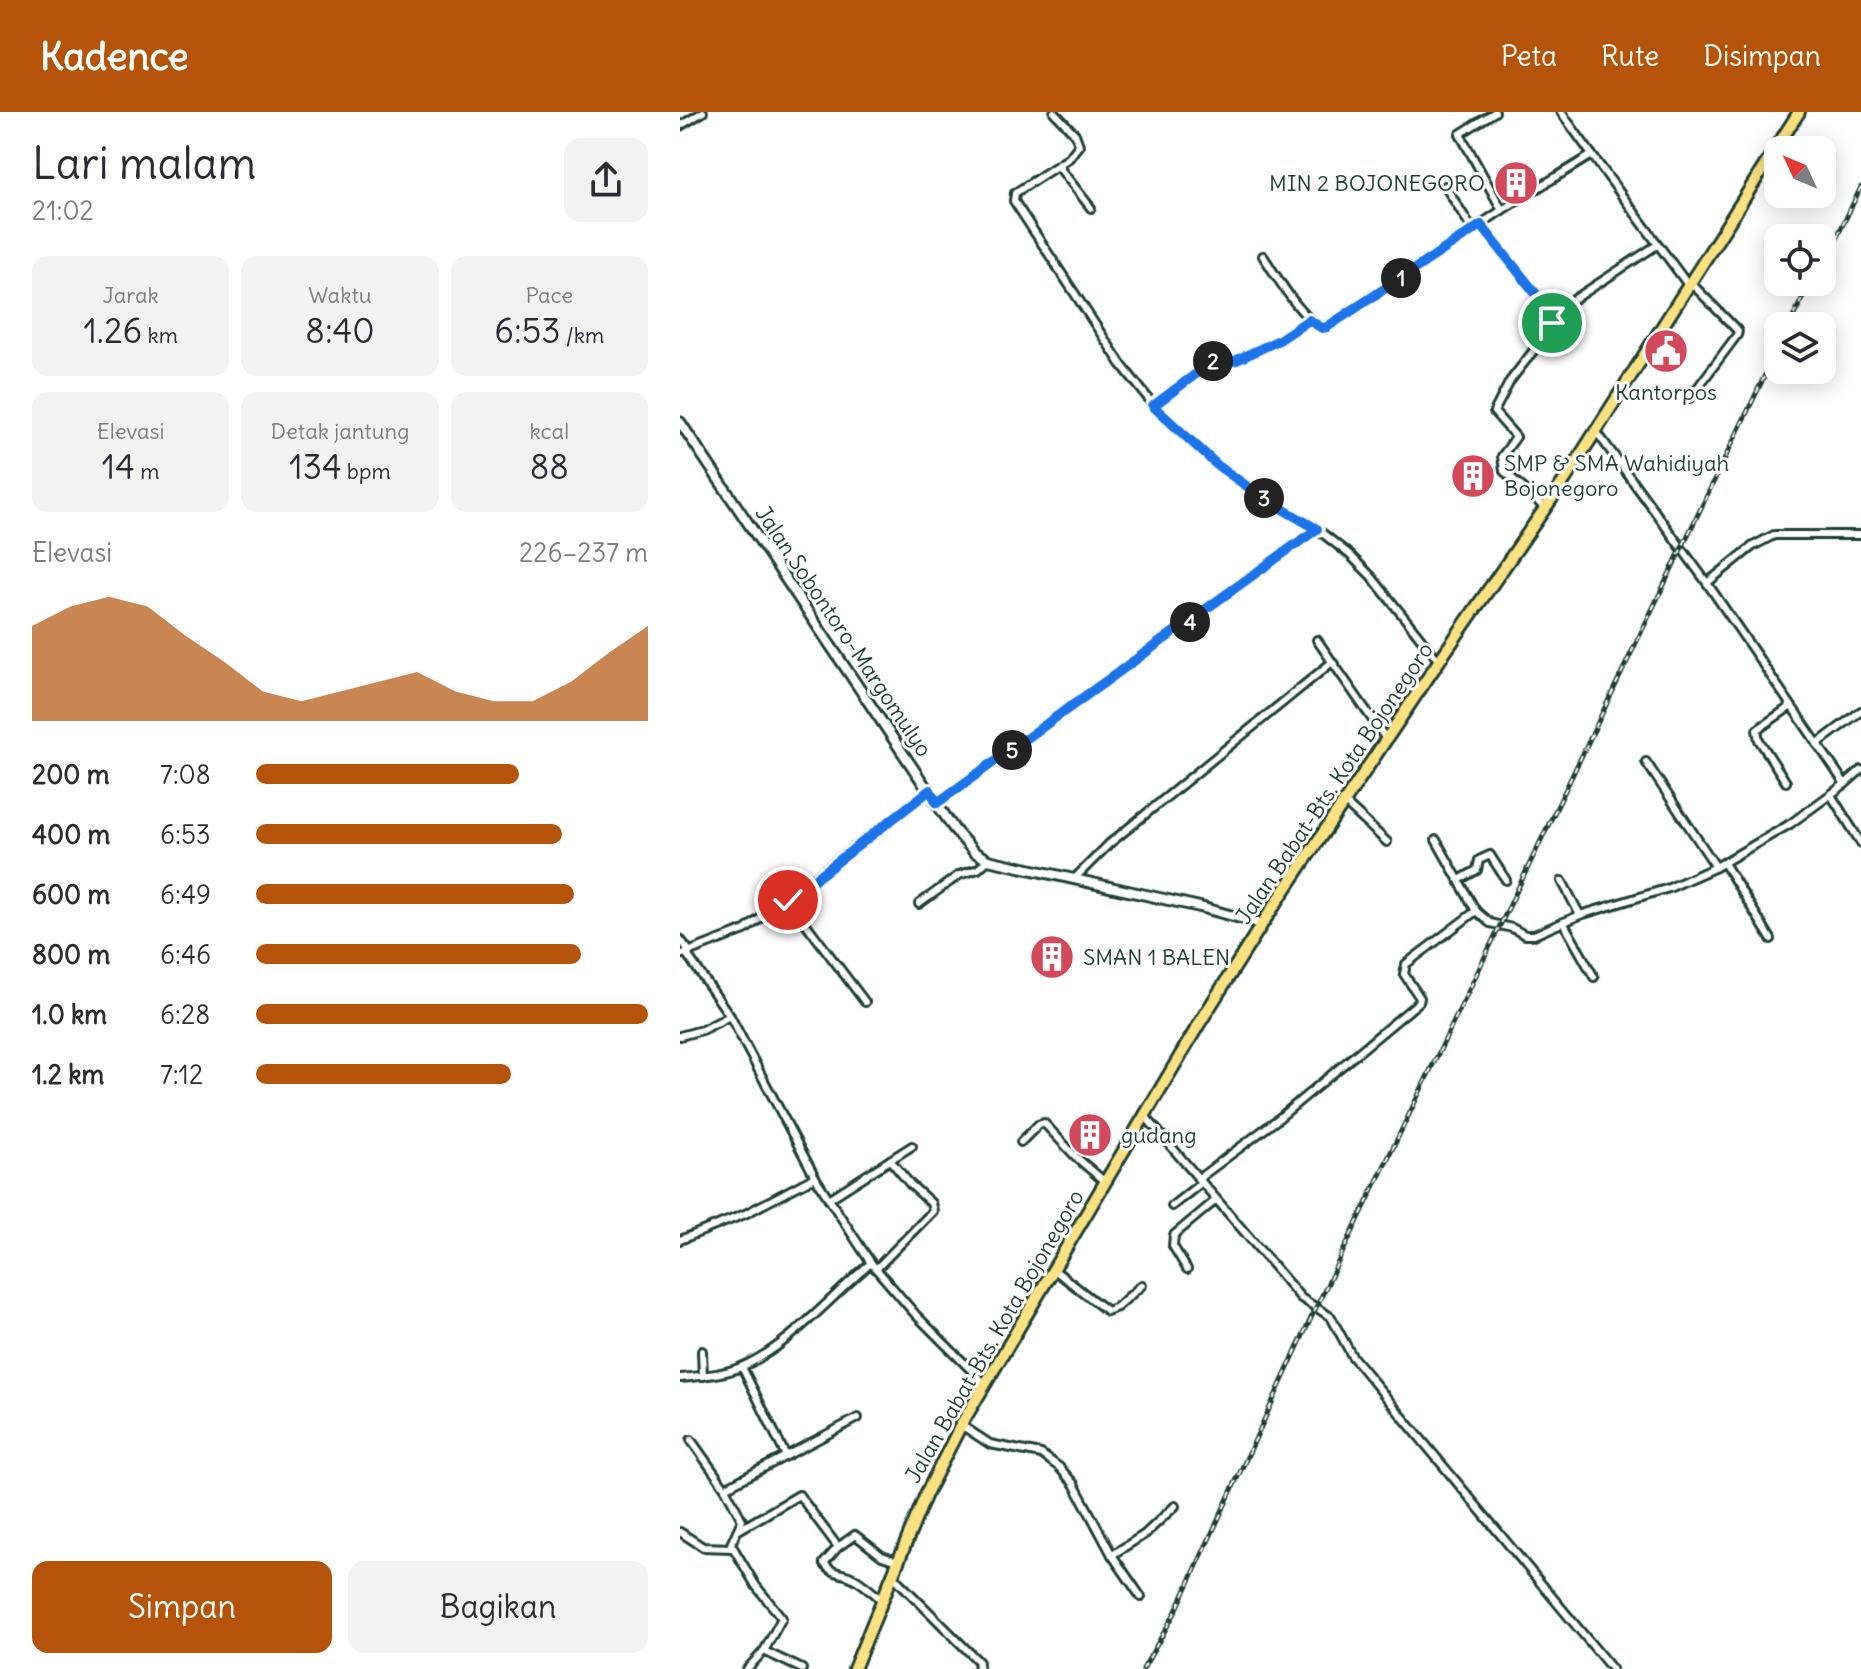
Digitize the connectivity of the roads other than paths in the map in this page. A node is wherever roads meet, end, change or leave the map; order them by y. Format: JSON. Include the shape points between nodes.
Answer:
{"nodes":[{"id":1,"x":703,"y":112,"type":"edge"},
{"id":2,"x":1054,"y":112,"type":"edge"},
{"id":3,"x":1495,"y":112,"type":"edge"},
{"id":4,"x":1561,"y":112,"type":"edge"},
{"id":5,"x":1799,"y":112,"type":"edge"},
{"id":6,"x":680,"y":126,"type":"edge"},
{"id":7,"x":1592,"y":155,"type":"junction"},
{"id":8,"x":1058,"y":166,"type":"junction"},
{"id":9,"x":1445,"y":186,"type":"dead end"},
{"id":10,"x":1091,"y":208,"type":"dead end"},
{"id":11,"x":1502,"y":210,"type":"junction"},
{"id":12,"x":1481,"y":225,"type":"junction"},
{"id":13,"x":1473,"y":230,"type":"junction"},
{"id":14,"x":1657,"y":245,"type":"junction"},
{"id":15,"x":1263,"y":256,"type":"dead end"},
{"id":16,"x":1689,"y":284,"type":"junction"},
{"id":17,"x":1552,"y":314,"type":"junction"},
{"id":18,"x":1309,"y":320,"type":"junction"},
{"id":19,"x":1690,"y":398,"type":"dead end"},
{"id":20,"x":1153,"y":406,"type":"junction"},
{"id":21,"x":680,"y":422,"type":"edge"},
{"id":22,"x":1596,"y":431,"type":"junction"},
{"id":23,"x":1545,"y":508,"type":"junction"},
{"id":24,"x":1317,"y":529,"type":"junction"},
{"id":25,"x":1861,"y":535,"type":"edge"},
{"id":26,"x":1707,"y":583,"type":"junction"},
{"id":27,"x":1317,"y":640,"type":"dead end"},
{"id":28,"x":1439,"y":661,"type":"junction"},
{"id":29,"x":1331,"y":663,"type":"junction"},
{"id":30,"x":1791,"y":706,"type":"junction"},
{"id":31,"x":1861,"y":711,"type":"edge"},
{"id":32,"x":1386,"y":740,"type":"junction"},
{"id":33,"x":1817,"y":744,"type":"junction"},
{"id":34,"x":1646,"y":762,"type":"dead end"},
{"id":35,"x":1861,"y":770,"type":"edge"},
{"id":36,"x":1786,"y":782,"type":"dead end"},
{"id":37,"x":1845,"y":784,"type":"junction"},
{"id":38,"x":930,"y":790,"type":"junction"},
{"id":39,"x":1831,"y":795,"type":"junction"},
{"id":40,"x":1344,"y":802,"type":"junction"},
{"id":41,"x":937,"y":803,"type":"junction"},
{"id":42,"x":1436,"y":840,"type":"dead end"},
{"id":43,"x":1387,"y":842,"type":"dead end"},
{"id":44,"x":1861,"y":843,"type":"edge"},
{"id":45,"x":988,"y":860,"type":"junction"},
{"id":46,"x":1724,"y":863,"type":"junction"},
{"id":47,"x":1716,"y":867,"type":"junction"},
{"id":48,"x":1075,"y":878,"type":"junction"},
{"id":49,"x":1459,"y":880,"type":"junction"},
{"id":50,"x":1506,"y":880,"type":"dead end"},
{"id":51,"x":1562,"y":881,"type":"dead end"},
{"id":52,"x":788,"y":900,"type":"junction"},
{"id":53,"x":919,"y":904,"type":"dead end"},
{"id":54,"x":1476,"y":911,"type":"junction"},
{"id":55,"x":1580,"y":915,"type":"junction"},
{"id":56,"x":1563,"y":922,"type":"junction"},
{"id":57,"x":1262,"y":924,"type":"junction"},
{"id":58,"x":680,"y":939,"type":"edge"},
{"id":59,"x":1771,"y":939,"type":"dead end"},
{"id":60,"x":685,"y":954,"type":"edge"},
{"id":61,"x":1594,"y":977,"type":"dead end"},
{"id":62,"x":865,"y":1002,"type":"dead end"},
{"id":63,"x":730,"y":1016,"type":"junction"},
{"id":64,"x":680,"y":1036,"type":"edge"},
{"id":65,"x":1145,"y":1116,"type":"junction"},
{"id":66,"x":1021,"y":1142,"type":"dead end"},
{"id":67,"x":912,"y":1146,"type":"dead end"},
{"id":68,"x":890,"y":1160,"type":"junction"},
{"id":69,"x":815,"y":1177,"type":"junction"},
{"id":70,"x":1199,"y":1181,"type":"junction"},
{"id":71,"x":1105,"y":1182,"type":"junction"},
{"id":72,"x":829,"y":1199,"type":"junction"},
{"id":73,"x":1216,"y":1200,"type":"junction"},
{"id":74,"x":1172,"y":1206,"type":"dead end"},
{"id":75,"x":680,"y":1240,"type":"edge"},
{"id":76,"x":874,"y":1266,"type":"junction"},
{"id":77,"x":1053,"y":1269,"type":"junction"},
{"id":78,"x":1187,"y":1269,"type":"dead end"},
{"id":79,"x":1142,"y":1285,"type":"dead end"},
{"id":80,"x":702,"y":1351,"type":"dead end"},
{"id":81,"x":742,"y":1367,"type":"junction"},
{"id":82,"x":703,"y":1376,"type":"junction"},
{"id":83,"x":680,"y":1378,"type":"edge"},
{"id":84,"x":984,"y":1383,"type":"junction"},
{"id":85,"x":858,"y":1418,"type":"dead end"},
{"id":86,"x":961,"y":1425,"type":"junction"},
{"id":87,"x":691,"y":1440,"type":"dead end"},
{"id":88,"x":786,"y":1456,"type":"junction"},
{"id":89,"x":725,"y":1488,"type":"junction"},
{"id":90,"x":1175,"y":1506,"type":"dead end"},
{"id":91,"x":737,"y":1531,"type":"junction"},
{"id":92,"x":680,"y":1532,"type":"edge"},
{"id":93,"x":838,"y":1547,"type":"junction"},
{"id":94,"x":732,"y":1548,"type":"junction"},
{"id":95,"x":1112,"y":1555,"type":"junction"},
{"id":96,"x":897,"y":1561,"type":"junction"},
{"id":97,"x":892,"y":1575,"type":"junction"},
{"id":98,"x":1141,"y":1597,"type":"dead end"},
{"id":99,"x":881,"y":1599,"type":"junction"},
{"id":100,"x":764,"y":1651,"type":"junction"},
{"id":101,"x":747,"y":1669,"type":"edge"},
{"id":102,"x":802,"y":1669,"type":"edge"},
{"id":103,"x":854,"y":1669,"type":"edge"},
{"id":104,"x":978,"y":1669,"type":"edge"},
{"id":105,"x":1612,"y":1669,"type":"edge"}],
"edges":[{"from":1,"to":6,"type":"street"},
{"from":2,"to":8,"type":"street","via":[[1078,141]]},
{"from":3,"to":11,"type":"street","via":[[1460,134]]},
{"from":4,"to":7,"type":"street"},
{"from":5,"to":16,"type":"highway","name":"Jalan Babat-Bts. Kota Bojonegoro"},
{"from":7,"to":11,"type":"street"},
{"from":7,"to":14,"type":"street"},
{"from":8,"to":10,"type":"street"},
{"from":8,"to":20,"type":"street","via":[[1021,188],[1014,201]]},
{"from":9,"to":13,"type":"street"},
{"from":11,"to":12,"type":"street"},
{"from":12,"to":13,"type":"street"},
{"from":12,"to":17,"type":"street"},
{"from":13,"to":18,"type":"street","via":[[1327,327]]},
{"from":14,"to":16,"type":"street"},
{"from":14,"to":17,"type":"street"},
{"from":15,"to":18,"type":"street"},
{"from":16,"to":19,"type":"street","via":[[1738,331]]},
{"from":16,"to":22,"type":"highway","name":"Jalan Babat-Bts. Kota Bojonegoro"},
{"from":17,"to":23,"type":"street","via":[[1551,328],[1510,381],[1494,413],[1516,437],[1502,456],[1504,471]]},
{"from":18,"to":20,"type":"street","via":[[1237,360],[1216,359]]},
{"from":20,"to":24,"type":"street","via":[[1217,465]]},
{"from":21,"to":38,"type":"street","name":"Jalan Sobontoro-Margomulyo"},
{"from":22,"to":23,"type":"highway","name":"Jalan Babat-Bts. Kota Bojonegoro"},
{"from":22,"to":26,"type":"street"},
{"from":23,"to":28,"type":"highway","name":"Jalan Babat-Bts. Kota Bojonegoro"},
{"from":24,"to":28,"type":"street","via":[[1361,565]]},
{"from":24,"to":41,"type":"street"},
{"from":25,"to":26,"type":"street","via":[[1774,535]]},
{"from":26,"to":30,"type":"street"},
{"from":27,"to":29,"type":"street"},
{"from":28,"to":32,"type":"highway","name":"Jalan Babat-Bts. Kota Bojonegoro"},
{"from":29,"to":32,"type":"street"},
{"from":29,"to":48,"type":"street","via":[[1109,844]]},
{"from":30,"to":33,"type":"street"},
{"from":30,"to":36,"type":"street","via":[[1757,730]]},
{"from":31,"to":33,"type":"street"},
{"from":32,"to":40,"type":"highway","name":"Jalan Babat-Bts. Kota Bojonegoro"},
{"from":33,"to":37,"type":"street"},
{"from":34,"to":47,"type":"street"},
{"from":35,"to":37,"type":"street"},
{"from":37,"to":39,"type":"street"},
{"from":38,"to":41,"type":"street","name":"Jalan Sobontoro-Margomulyo"},
{"from":38,"to":52,"type":"street"},
{"from":39,"to":44,"type":"street"},
{"from":39,"to":46,"type":"street"},
{"from":40,"to":43,"type":"street"},
{"from":40,"to":57,"type":"highway","name":"Jalan Babat-Bts. Kota Bojonegoro"},
{"from":41,"to":45,"type":"street","name":"Jalan Sobontoro-Margomulyo","via":[[969,847]]},
{"from":42,"to":49,"type":"street"},
{"from":45,"to":48,"type":"street"},
{"from":45,"to":53,"type":"street"},
{"from":46,"to":47,"type":"street"},
{"from":46,"to":59,"type":"street"},
{"from":47,"to":55,"type":"street","via":[[1639,899]]},
{"from":48,"to":57,"type":"street"},
{"from":49,"to":50,"type":"street","via":[[1490,855]]},
{"from":49,"to":54,"type":"street"},
{"from":51,"to":55,"type":"street"},
{"from":52,"to":60,"type":"street","via":[[739,934]]},
{"from":52,"to":62,"type":"street"},
{"from":54,"to":56,"type":"street","via":[[1490,923],[1530,936]]},
{"from":54,"to":70,"type":"street","via":[[1406,964],[1404,974],[1419,1002]]},
{"from":55,"to":56,"type":"street"},
{"from":56,"to":61,"type":"street"},
{"from":57,"to":65,"type":"highway","name":"Jalan Babat-Bts. Kota Bojonegoro"},
{"from":58,"to":60,"type":"street"},
{"from":60,"to":63,"type":"street"},
{"from":63,"to":64,"type":"street"},
{"from":63,"to":69,"type":"street"},
{"from":65,"to":70,"type":"street"},
{"from":65,"to":71,"type":"highway","name":"Jalan Babat-Bts. Kota Bojonegoro"},
{"from":66,"to":71,"type":"street","via":[[1044,1123]]},
{"from":67,"to":68,"type":"street"},
{"from":68,"to":72,"type":"street"},
{"from":68,"to":76,"type":"street","via":[[933,1211]]},
{"from":69,"to":72,"type":"street"},
{"from":69,"to":75,"type":"street"},
{"from":70,"to":73,"type":"street"},
{"from":70,"to":74,"type":"street"},
{"from":71,"to":77,"type":"highway","name":"Jalan Babat-Bts. Kota Bojonegoro"},
{"from":72,"to":76,"type":"street"},
{"from":73,"to":78,"type":"street","via":[[1174,1235],[1173,1246]]},
{"from":73,"to":105,"type":"street","via":[[1301,1298],[1331,1317],[1352,1356]]},
{"from":76,"to":81,"type":"street"},
{"from":76,"to":84,"type":"street"},
{"from":77,"to":79,"type":"street","via":[[1107,1311]]},
{"from":77,"to":84,"type":"highway","name":"Jalan Babat-Bts. Kota Bojonegoro"},
{"from":80,"to":82,"type":"street"},
{"from":81,"to":82,"type":"street"},
{"from":81,"to":88,"type":"street"},
{"from":82,"to":83,"type":"street"},
{"from":84,"to":86,"type":"highway","name":"Jalan Babat-Bts. Kota Bojonegoro"},
{"from":85,"to":88,"type":"street"},
{"from":86,"to":95,"type":"street","via":[[990,1444],[1041,1454],[1059,1467],[1074,1484]]},
{"from":86,"to":96,"type":"highway","name":"Jalan Babat-Bts. Kota Bojonegoro"},
{"from":87,"to":89,"type":"street"},
{"from":88,"to":89,"type":"street"},
{"from":89,"to":91,"type":"street","via":[[741,1519]]},
{"from":90,"to":95,"type":"street"},
{"from":91,"to":93,"type":"street","via":[[799,1495]]},
{"from":91,"to":94,"type":"street"},
{"from":92,"to":94,"type":"street","via":[[703,1547]]},
{"from":93,"to":96,"type":"street","via":[[855,1535]]},
{"from":93,"to":99,"type":"street","via":[[824,1563],[829,1570],[854,1578]]},
{"from":94,"to":100,"type":"street","via":[[782,1618]]},
{"from":95,"to":98,"type":"street"},
{"from":96,"to":97,"type":"highway","name":"Jalan Babat-Bts. Kota Bojonegoro"},
{"from":97,"to":99,"type":"highway","name":"Jalan Babat-Bts. Kota Bojonegoro"},
{"from":97,"to":104,"type":"street","via":[[979,1662]]},
{"from":99,"to":103,"type":"highway","name":"Jalan Babat-Bts. Kota Bojonegoro"},
{"from":100,"to":101,"type":"street"},
{"from":100,"to":102,"type":"street"}]}
